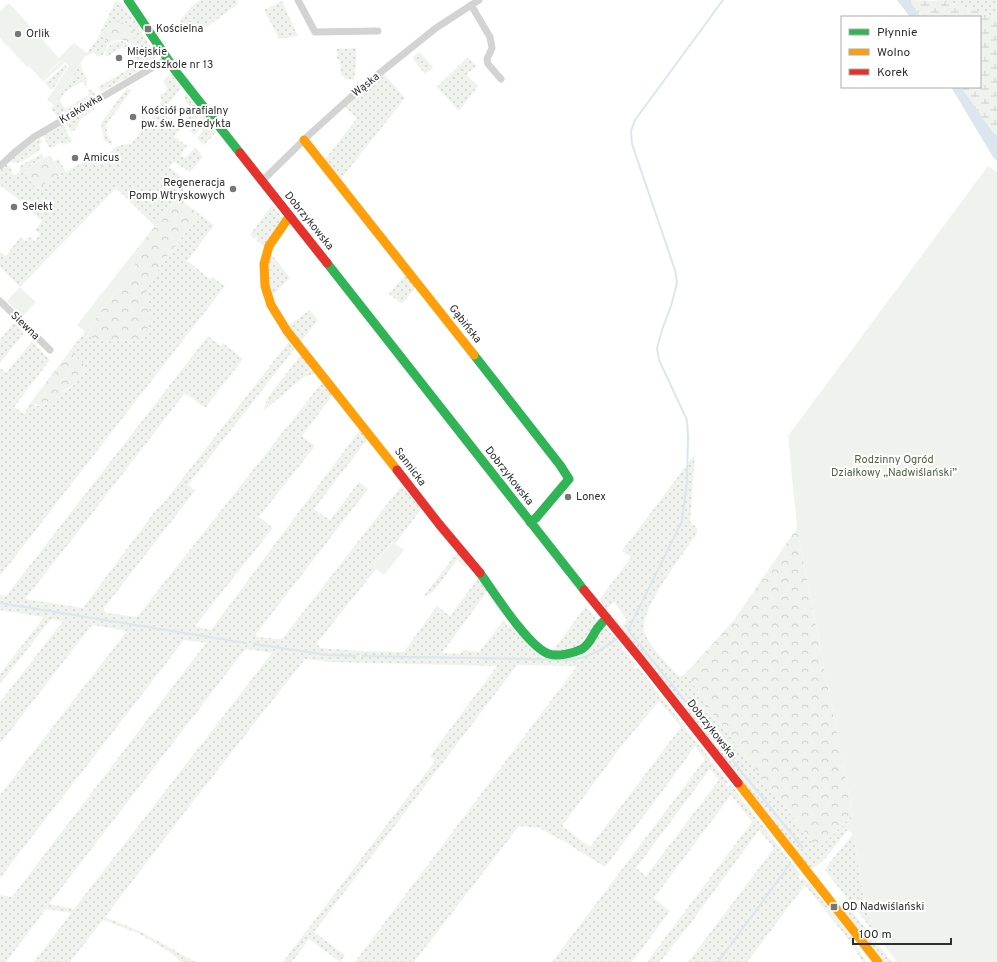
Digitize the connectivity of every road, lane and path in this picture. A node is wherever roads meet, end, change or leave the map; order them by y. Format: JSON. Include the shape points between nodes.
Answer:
{"nodes":[{"id":1,"x":128,"y":0,"type":"edge"},
{"id":2,"x":298,"y":0,"type":"edge"},
{"id":3,"x":479,"y":0,"type":"edge"},
{"id":4,"x":471,"y":5,"type":"junction"},
{"id":5,"x":378,"y":31,"type":"dead end"},
{"id":6,"x":167,"y":59,"type":"junction"},
{"id":7,"x":501,"y":79,"type":"dead end"},
{"id":8,"x":304,"y":140,"type":"junction"},
{"id":9,"x":0,"y":166,"type":"edge"},
{"id":10,"x":262,"y":181,"type":"junction"},
{"id":11,"x":290,"y":217,"type":"junction"},
{"id":12,"x":0,"y":301,"type":"edge"},
{"id":13,"x":50,"y":350,"type":"dead end"},
{"id":14,"x":530,"y":522,"type":"junction"},
{"id":15,"x":607,"y":618,"type":"junction"},
{"id":16,"x":878,"y":962,"type":"edge"}],
"edges":[{"from":1,"to":6,"type":"main road","name":"Dobrzykowska"},
{"from":2,"to":5,"type":"street","via":[[315,32]]},
{"from":3,"to":4,"type":"street","name":"Wąska"},
{"from":4,"to":7,"type":"street","via":[[490,37],[492,48],[487,59],[488,64]]},
{"from":4,"to":8,"type":"street","name":"Wąska","via":[[418,42],[352,96]]},
{"from":6,"to":9,"type":"street","name":"Krakówka","via":[[34,137]]},
{"from":6,"to":10,"type":"main road","name":"Dobrzykowska"},
{"from":8,"to":10,"type":"street","name":"Wąska"},
{"from":8,"to":14,"type":"main road","name":"Gąbińska","via":[[569,479]]},
{"from":10,"to":11,"type":"main road","name":"Dobrzykowska"},
{"from":11,"to":14,"type":"main road","name":"Dobrzykowska"},
{"from":11,"to":15,"type":"main road","name":"Sannicka","via":[[267,249],[264,261],[263,273],[274,311],[433,517],[480,573],[505,609],[533,643],[551,654],[574,653],[584,649],[600,624]]},
{"from":12,"to":13,"type":"street","name":"Siewna"},
{"from":14,"to":15,"type":"main road","name":"Dobrzykowska"},
{"from":15,"to":16,"type":"main road","name":"Dobrzykowska"}]}
